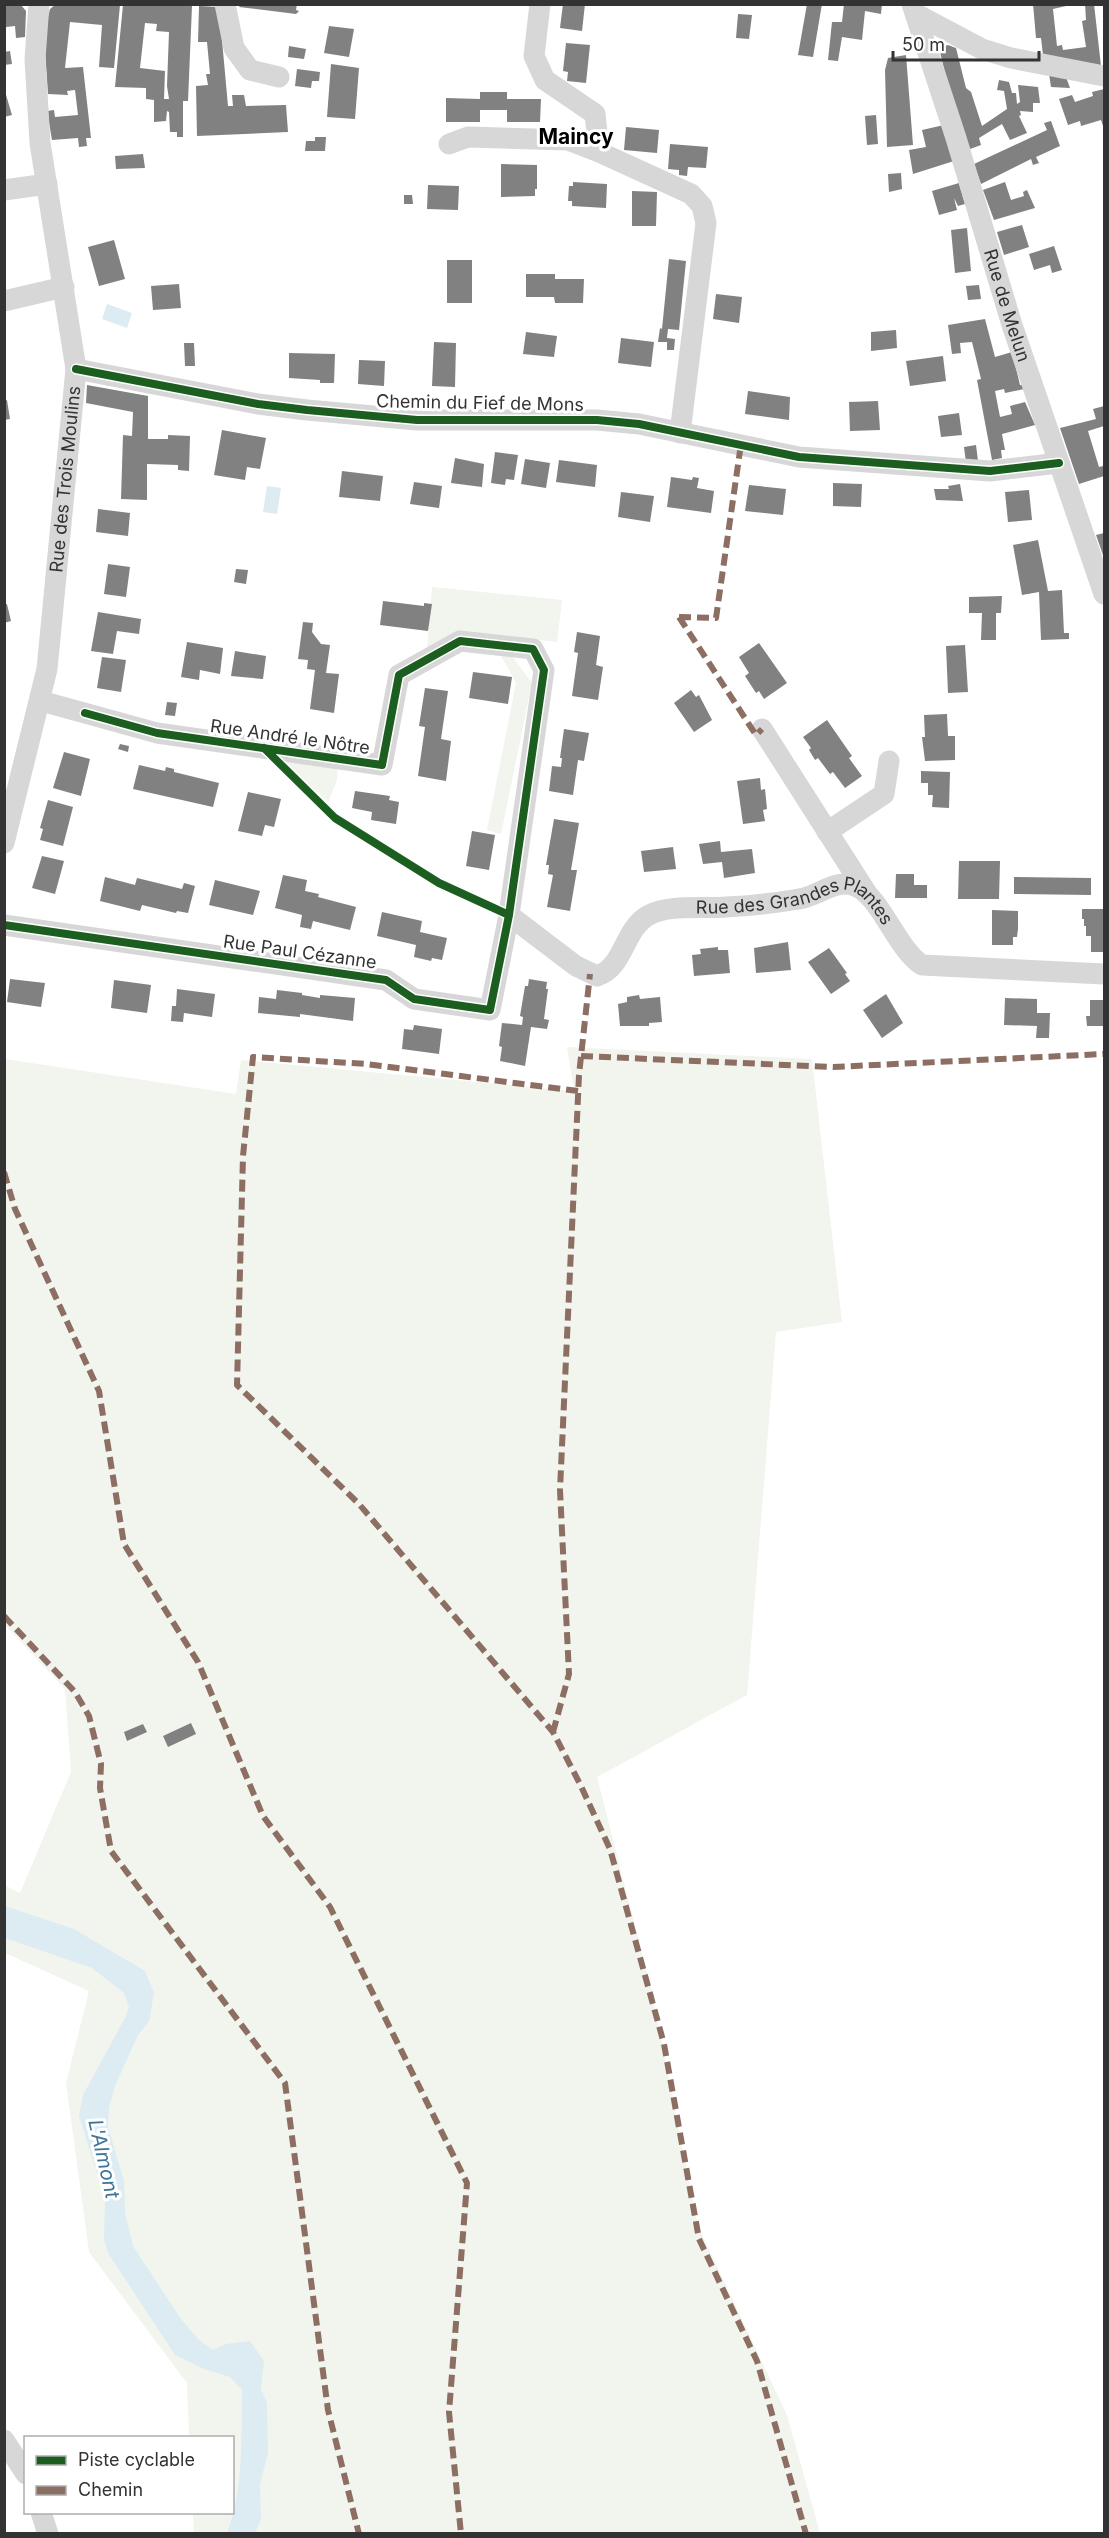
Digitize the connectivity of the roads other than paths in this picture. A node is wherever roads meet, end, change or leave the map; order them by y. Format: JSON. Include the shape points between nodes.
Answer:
{"nodes":[{"id":1,"x":39,"y":4,"type":"edge"},
{"id":2,"x":225,"y":4,"type":"edge"},
{"id":3,"x":540,"y":4,"type":"edge"},
{"id":4,"x":914,"y":9,"type":"edge"},
{"id":5,"x":1104,"y":76,"type":"edge"},
{"id":6,"x":279,"y":77,"type":"dead end"},
{"id":7,"x":449,"y":144,"type":"dead end"},
{"id":8,"x":599,"y":152,"type":"junction"},
{"id":9,"x":47,"y":184,"type":"junction"},
{"id":10,"x":4,"y":190,"type":"edge"},
{"id":11,"x":64,"y":287,"type":"junction"},
{"id":12,"x":4,"y":301,"type":"edge"},
{"id":13,"x":76,"y":369,"type":"junction"},
{"id":14,"x":680,"y":433,"type":"junction"},
{"id":15,"x":1059,"y":463,"type":"junction"},
{"id":16,"x":1104,"y":594,"type":"edge"},
{"id":17,"x":41,"y":701,"type":"junction"},
{"id":18,"x":762,"y":729,"type":"dead end"},
{"id":19,"x":889,"y":761,"type":"dead end"},
{"id":20,"x":828,"y":832,"type":"junction"},
{"id":21,"x":4,"y":843,"type":"edge"},
{"id":22,"x":866,"y":892,"type":"junction"},
{"id":23,"x":509,"y":915,"type":"junction"},
{"id":24,"x":4,"y":925,"type":"edge"},
{"id":25,"x":1104,"y":974,"type":"edge"},
{"id":26,"x":4,"y":2440,"type":"edge"},
{"id":27,"x":24,"y":2471,"type":"edge"},
{"id":28,"x":42,"y":2514,"type":"edge"},
{"id":29,"x":48,"y":2534,"type":"edge"}],
"edges":[{"from":1,"to":9,"type":"street","name":"Rue des Trois Moulins","via":[[34,58]]},
{"from":2,"to":6,"type":"street","via":[[234,48],[250,70]]},
{"from":3,"to":8,"type":"street","via":[[534,56],[544,80],[595,114]]},
{"from":4,"to":5,"type":"street","via":[[982,49]]},
{"from":4,"to":15,"type":"street","name":"Rue de Melun"},
{"from":7,"to":8,"type":"street","via":[[468,137],[568,140]]},
{"from":8,"to":14,"type":"street","via":[[692,194],[702,206],[706,222]]},
{"from":9,"to":10,"type":"street"},
{"from":9,"to":11,"type":"street","name":"Rue des Trois Moulins"},
{"from":11,"to":12,"type":"street"},
{"from":11,"to":13,"type":"street","name":"Rue des Trois Moulins"},
{"from":13,"to":14,"type":"street","name":"Chemin du Fief de Mons","via":[[307,410],[417,420],[597,420]]},
{"from":13,"to":17,"type":"street","name":"Rue des Trois Moulins","via":[[52,631]]},
{"from":14,"to":15,"type":"street","name":"Chemin du Fief de Mons","via":[[799,457],[990,471]]},
{"from":15,"to":16,"type":"street","name":"Rue de Melun"},
{"from":17,"to":21,"type":"street","name":"Rue des Trois Moulins"},
{"from":17,"to":23,"type":"street","name":"Rue André le Nôtre","via":[[157,733],[382,765],[399,675],[460,641],[533,649],[544,670]]},
{"from":18,"to":20,"type":"street"},
{"from":19,"to":20,"type":"street","via":[[884,794]]},
{"from":20,"to":22,"type":"street"},
{"from":22,"to":23,"type":"street","name":"Rue des Grandes Plantes","via":[[843,884],[799,899],[663,910],[634,928],[607,973],[597,976],[576,966]]},
{"from":22,"to":25,"type":"street","name":"Rue des Grandes Plantes","via":[[908,953],[922,965]]},
{"from":23,"to":24,"type":"street","name":"Rue Paul Cézanne","via":[[490,1010],[414,999],[386,980]]},
{"from":26,"to":27,"type":"street"},
{"from":28,"to":29,"type":"street"}]}
